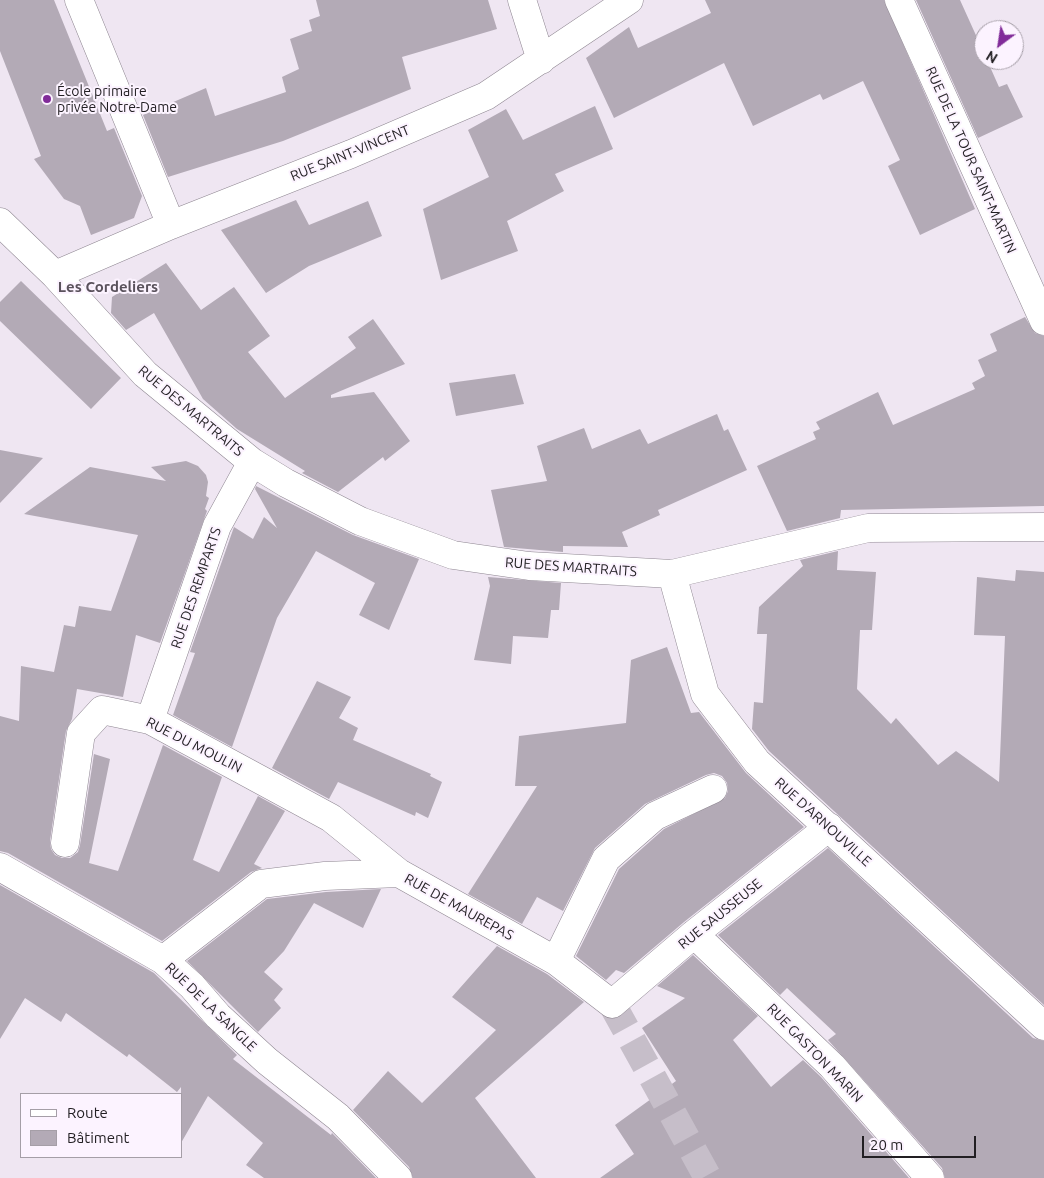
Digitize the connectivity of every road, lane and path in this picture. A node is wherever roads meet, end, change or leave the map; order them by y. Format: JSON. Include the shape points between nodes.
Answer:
{"nodes":[{"id":1,"x":78,"y":0,"type":"edge"},
{"id":2,"x":522,"y":0,"type":"edge"},
{"id":3,"x":629,"y":0,"type":"edge"},
{"id":4,"x":899,"y":0,"type":"edge"},
{"id":5,"x":541,"y":60,"type":"junction"},
{"id":6,"x":0,"y":222,"type":"edge"},
{"id":7,"x":171,"y":225,"type":"junction"},
{"id":8,"x":55,"y":275,"type":"junction"},
{"id":9,"x":1044,"y":321,"type":"edge"},
{"id":10,"x":252,"y":462,"type":"junction"},
{"id":11,"x":1044,"y":527,"type":"edge"},
{"id":12,"x":672,"y":574,"type":"junction"},
{"id":13,"x":150,"y":720,"type":"junction"},
{"id":14,"x":714,"y":789,"type":"dead end"},
{"id":15,"x":829,"y":827,"type":"junction"},
{"id":16,"x":65,"y":843,"type":"dead end"},
{"id":17,"x":2,"y":871,"type":"edge"},
{"id":18,"x":399,"y":873,"type":"junction"},
{"id":19,"x":694,"y":934,"type":"junction"},
{"id":20,"x":163,"y":960,"type":"junction"},
{"id":21,"x":556,"y":961,"type":"junction"},
{"id":22,"x":612,"y":1004,"type":"joint"},
{"id":23,"x":1044,"y":1026,"type":"edge"},
{"id":24,"x":398,"y":1178,"type":"edge"},
{"id":25,"x":930,"y":1178,"type":"edge"}],
"edges":[{"from":1,"to":7,"type":"street"},
{"from":2,"to":5,"type":"street"},
{"from":3,"to":5,"type":"street","name":"RUE SAINT-VINCENT"},
{"from":4,"to":9,"type":"street","name":"RUE DE LA TOUR SAINT-MARTIN"},
{"from":5,"to":7,"type":"street","name":"RUE SAINT-VINCENT","via":[[486,96],[351,154]]},
{"from":6,"to":8,"type":"street","name":"RUE DES MARTRAITS"},
{"from":7,"to":8,"type":"street","name":"RUE SAINT-VINCENT"},
{"from":8,"to":10,"type":"street","name":"RUE DES MARTRAITS","via":[[145,374]]},
{"from":10,"to":12,"type":"street","name":"RUE DES MARTRAITS","via":[[360,521],[453,555],[529,566]]},
{"from":10,"to":13,"type":"street","name":"RUE DES REMPARTS","via":[[217,526]]},
{"from":11,"to":12,"type":"street","name":"RUE DES MARTRAITS","via":[[868,528]]},
{"from":12,"to":15,"type":"street","name":"RUE D'ARNOUVILLE","via":[[705,694],[757,762]]},
{"from":13,"to":16,"type":"street","name":"RUE DU MOULIN","via":[[102,710],[81,733]]},
{"from":13,"to":18,"type":"street","name":"RUE DU MOULIN","via":[[331,818]]},
{"from":14,"to":21,"type":"street","via":[[655,816],[606,859]]},
{"from":15,"to":19,"type":"street","name":"RUE SAUSSEUSE"},
{"from":15,"to":23,"type":"street","name":"RUE D'ARNOUVILLE"},
{"from":17,"to":20,"type":"street","name":"RUE DE LA SANGLE"},
{"from":18,"to":20,"type":"street","name":"RUE DE MAUREPAS","via":[[325,876],[260,884]]},
{"from":18,"to":21,"type":"street","name":"RUE DE MAUREPAS"},
{"from":19,"to":22,"type":"street","name":"RUE SAUSSEUSE"},
{"from":19,"to":25,"type":"street","name":"RUE GASTON MARIN","via":[[832,1066]]},
{"from":20,"to":24,"type":"street","name":"RUE DE LA SANGLE","via":[[268,1062],[338,1117]]},
{"from":21,"to":22,"type":"street","name":"RUE DE MAUREPAS"}]}
